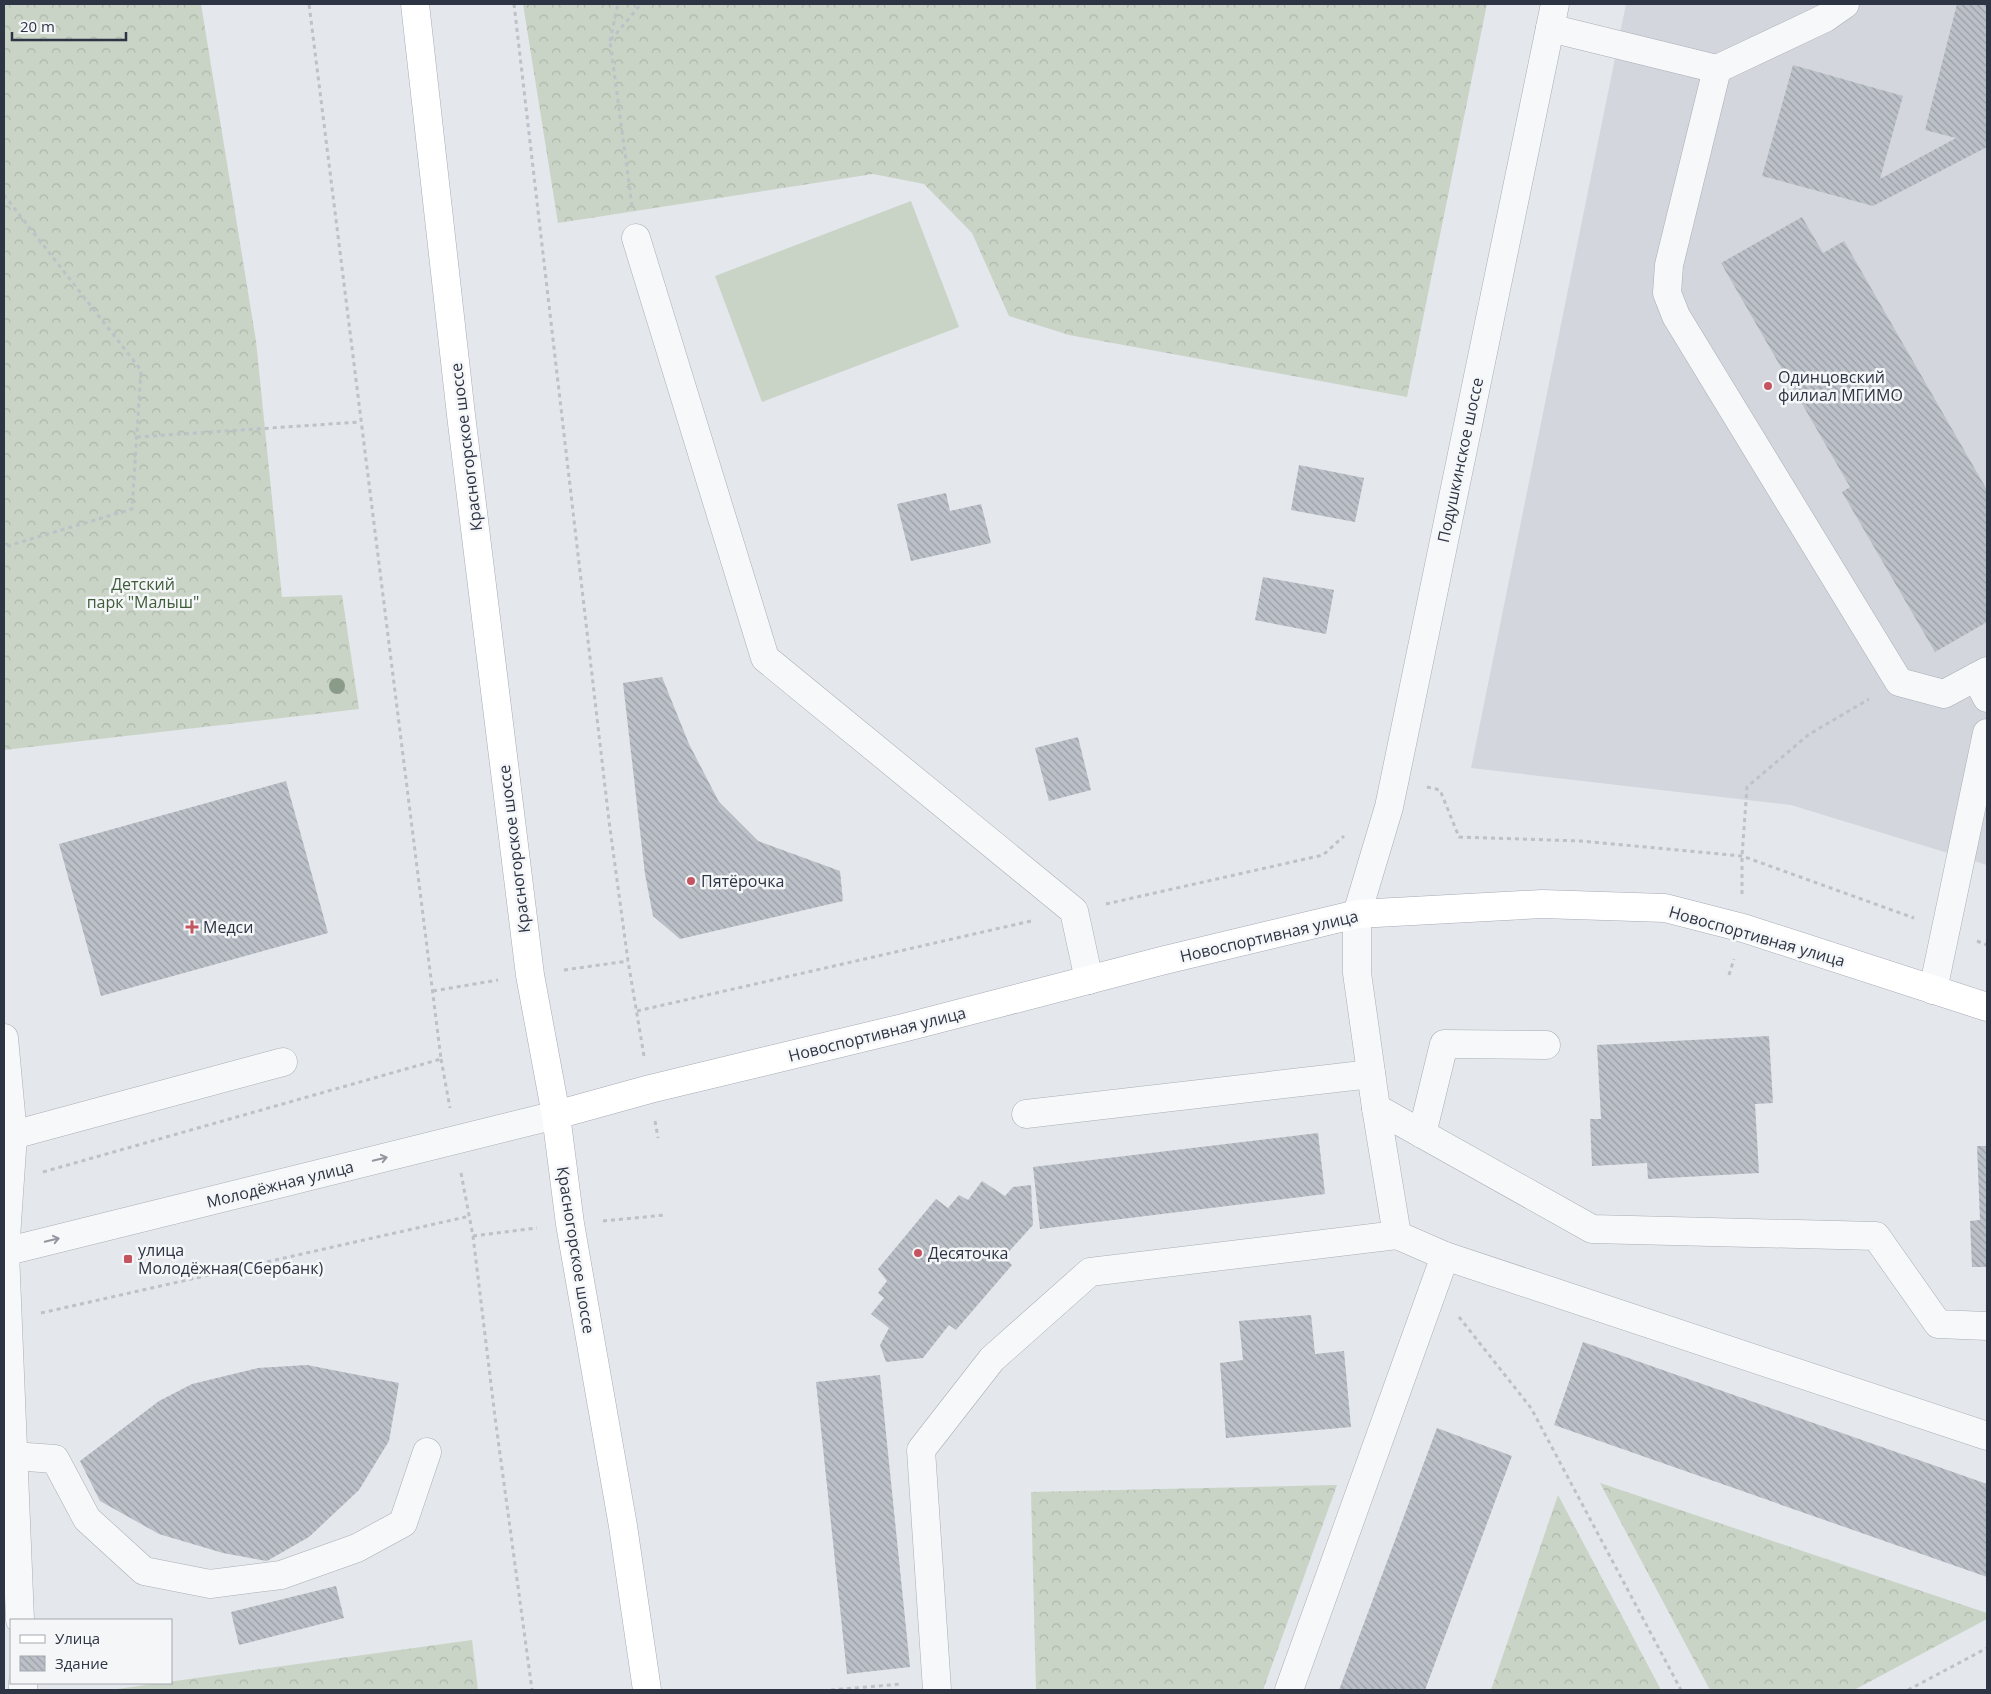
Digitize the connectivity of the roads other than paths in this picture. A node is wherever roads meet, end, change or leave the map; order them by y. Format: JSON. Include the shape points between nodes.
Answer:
{"nodes":[{"id":1,"x":415,"y":4,"type":"edge"},
{"id":2,"x":1845,"y":4,"type":"edge"},
{"id":3,"x":1553,"y":16,"type":"edge"},
{"id":4,"x":1717,"y":69,"type":"junction"},
{"id":5,"x":636,"y":238,"type":"road end"},
{"id":6,"x":1983,"y":682,"type":"edge"},
{"id":7,"x":1987,"y":733,"type":"edge"},
{"id":8,"x":1357,"y":914,"type":"junction"},
{"id":9,"x":1089,"y":980,"type":"junction"},
{"id":10,"x":1933,"y":990,"type":"junction"},
{"id":11,"x":1987,"y":1008,"type":"edge"},
{"id":12,"x":4,"y":1038,"type":"edge"},
{"id":13,"x":1546,"y":1045,"type":"dead end"},
{"id":14,"x":283,"y":1062,"type":"dead end"},
{"id":15,"x":1371,"y":1074,"type":"junction"},
{"id":16,"x":1376,"y":1108,"type":"junction"},
{"id":17,"x":1026,"y":1114,"type":"dead end"},
{"id":18,"x":556,"y":1115,"type":"junction"},
{"id":19,"x":1422,"y":1134,"type":"junction"},
{"id":20,"x":12,"y":1135,"type":"junction"},
{"id":21,"x":1396,"y":1235,"type":"junction"},
{"id":22,"x":4,"y":1252,"type":"edge"},
{"id":23,"x":1445,"y":1256,"type":"junction"},
{"id":24,"x":1987,"y":1326,"type":"edge"},
{"id":25,"x":1987,"y":1436,"type":"edge"},
{"id":26,"x":427,"y":1452,"type":"dead end"},
{"id":27,"x":9,"y":1457,"type":"edge"},
{"id":28,"x":20,"y":1619,"type":"edge"},
{"id":29,"x":936,"y":1686,"type":"edge"},
{"id":30,"x":647,"y":1690,"type":"edge"},
{"id":31,"x":1289,"y":1690,"type":"edge"}],
"edges":[{"from":1,"to":18,"type":"main road","name":"Красногорское шоссе","via":[[461,415],[529,965]]},
{"from":2,"to":4,"type":"street","via":[[1825,18]]},
{"from":3,"to":4,"type":"street"},
{"from":3,"to":8,"type":"street","name":"Подушкинское шоссе","via":[[1388,807]]},
{"from":4,"to":6,"type":"street","via":[[1669,265],[1666,293],[1676,316],[1899,682],[1944,694]]},
{"from":5,"to":9,"type":"street","via":[[765,658],[1074,911]]},
{"from":7,"to":10,"type":"street"},
{"from":8,"to":9,"type":"main road","name":"Новоспортивная улица"},
{"from":8,"to":10,"type":"main road","name":"Новоспортивная улица","via":[[1542,904],[1665,908],[1743,928]]},
{"from":8,"to":15,"type":"street","name":"Подушкинское шоссе","via":[[1357,973]]},
{"from":9,"to":18,"type":"main road","name":"Новоспортивная улица"},
{"from":10,"to":11,"type":"main road","name":"Новоспортивная улица"},
{"from":12,"to":20,"type":"street"},
{"from":13,"to":19,"type":"street","via":[[1444,1044]]},
{"from":14,"to":20,"type":"street"},
{"from":15,"to":16,"type":"street","name":"Подушкинское шоссе"},
{"from":15,"to":17,"type":"street"},
{"from":16,"to":19,"type":"street"},
{"from":16,"to":21,"type":"street","name":"Подушкинское шоссе"},
{"from":22,"to":18,"type":"street","name":"Молодёжная улица","one_way":true},
{"from":18,"to":30,"type":"main road","name":"Красногорское шоссе","via":[[570,1224],[623,1526]]},
{"from":19,"to":24,"type":"street","via":[[1592,1229],[1876,1236],[1938,1324]]},
{"from":20,"to":22,"type":"street"},
{"from":21,"to":23,"type":"street"},
{"from":21,"to":29,"type":"street","via":[[1090,1272],[992,1358],[922,1450]]},
{"from":22,"to":27,"type":"street"},
{"from":23,"to":25,"type":"street"},
{"from":23,"to":31,"type":"street"},
{"from":26,"to":27,"type":"street","via":[[403,1523],[357,1548],[281,1575],[210,1584],[144,1570],[87,1520],[55,1458]]},
{"from":27,"to":28,"type":"street"}]}
